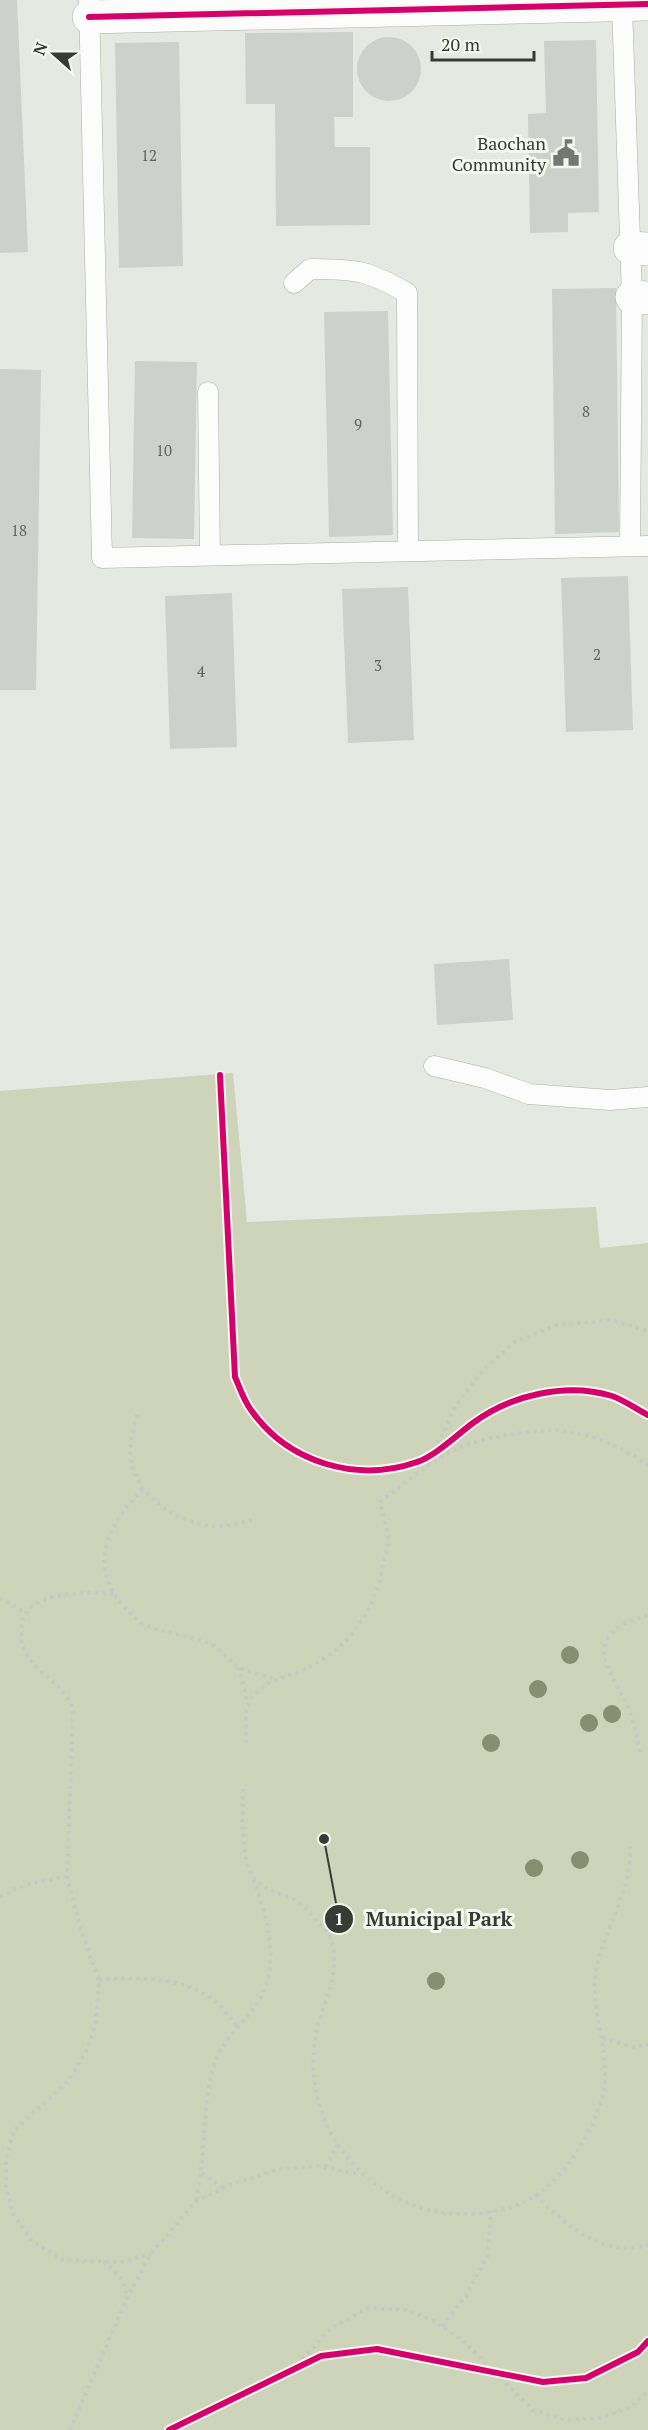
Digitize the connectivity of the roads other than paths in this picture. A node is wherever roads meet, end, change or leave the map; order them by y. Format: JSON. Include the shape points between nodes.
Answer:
{"nodes":[{"id":1,"x":635,"y":4,"type":"edge"},
{"id":2,"x":89,"y":9,"type":"edge"},
{"id":3,"x":639,"y":249,"type":"edge"},
{"id":4,"x":294,"y":283,"type":"dead end"},
{"id":5,"x":640,"y":297,"type":"edge"},
{"id":6,"x":208,"y":392,"type":"dead end"},
{"id":7,"x":639,"y":545,"type":"edge"},
{"id":8,"x":408,"y":550,"type":"junction"},
{"id":9,"x":210,"y":555,"type":"junction"},
{"id":10,"x":434,"y":1066,"type":"dead end"},
{"id":11,"x":648,"y":1097,"type":"edge"}],
"edges":[{"from":1,"to":2,"type":"street"},
{"from":1,"to":3,"type":"lane"},
{"from":2,"to":9,"type":"lane","via":[[102,558]]},
{"from":3,"to":5,"type":"lane"},
{"from":4,"to":8,"type":"lane","via":[[310,269],[355,269],[377,275],[407,293]]},
{"from":5,"to":7,"type":"lane"},
{"from":6,"to":9,"type":"lane"},
{"from":7,"to":8,"type":"lane"},
{"from":8,"to":9,"type":"lane"},
{"from":10,"to":11,"type":"lane","via":[[529,1094],[610,1100]]}]}
